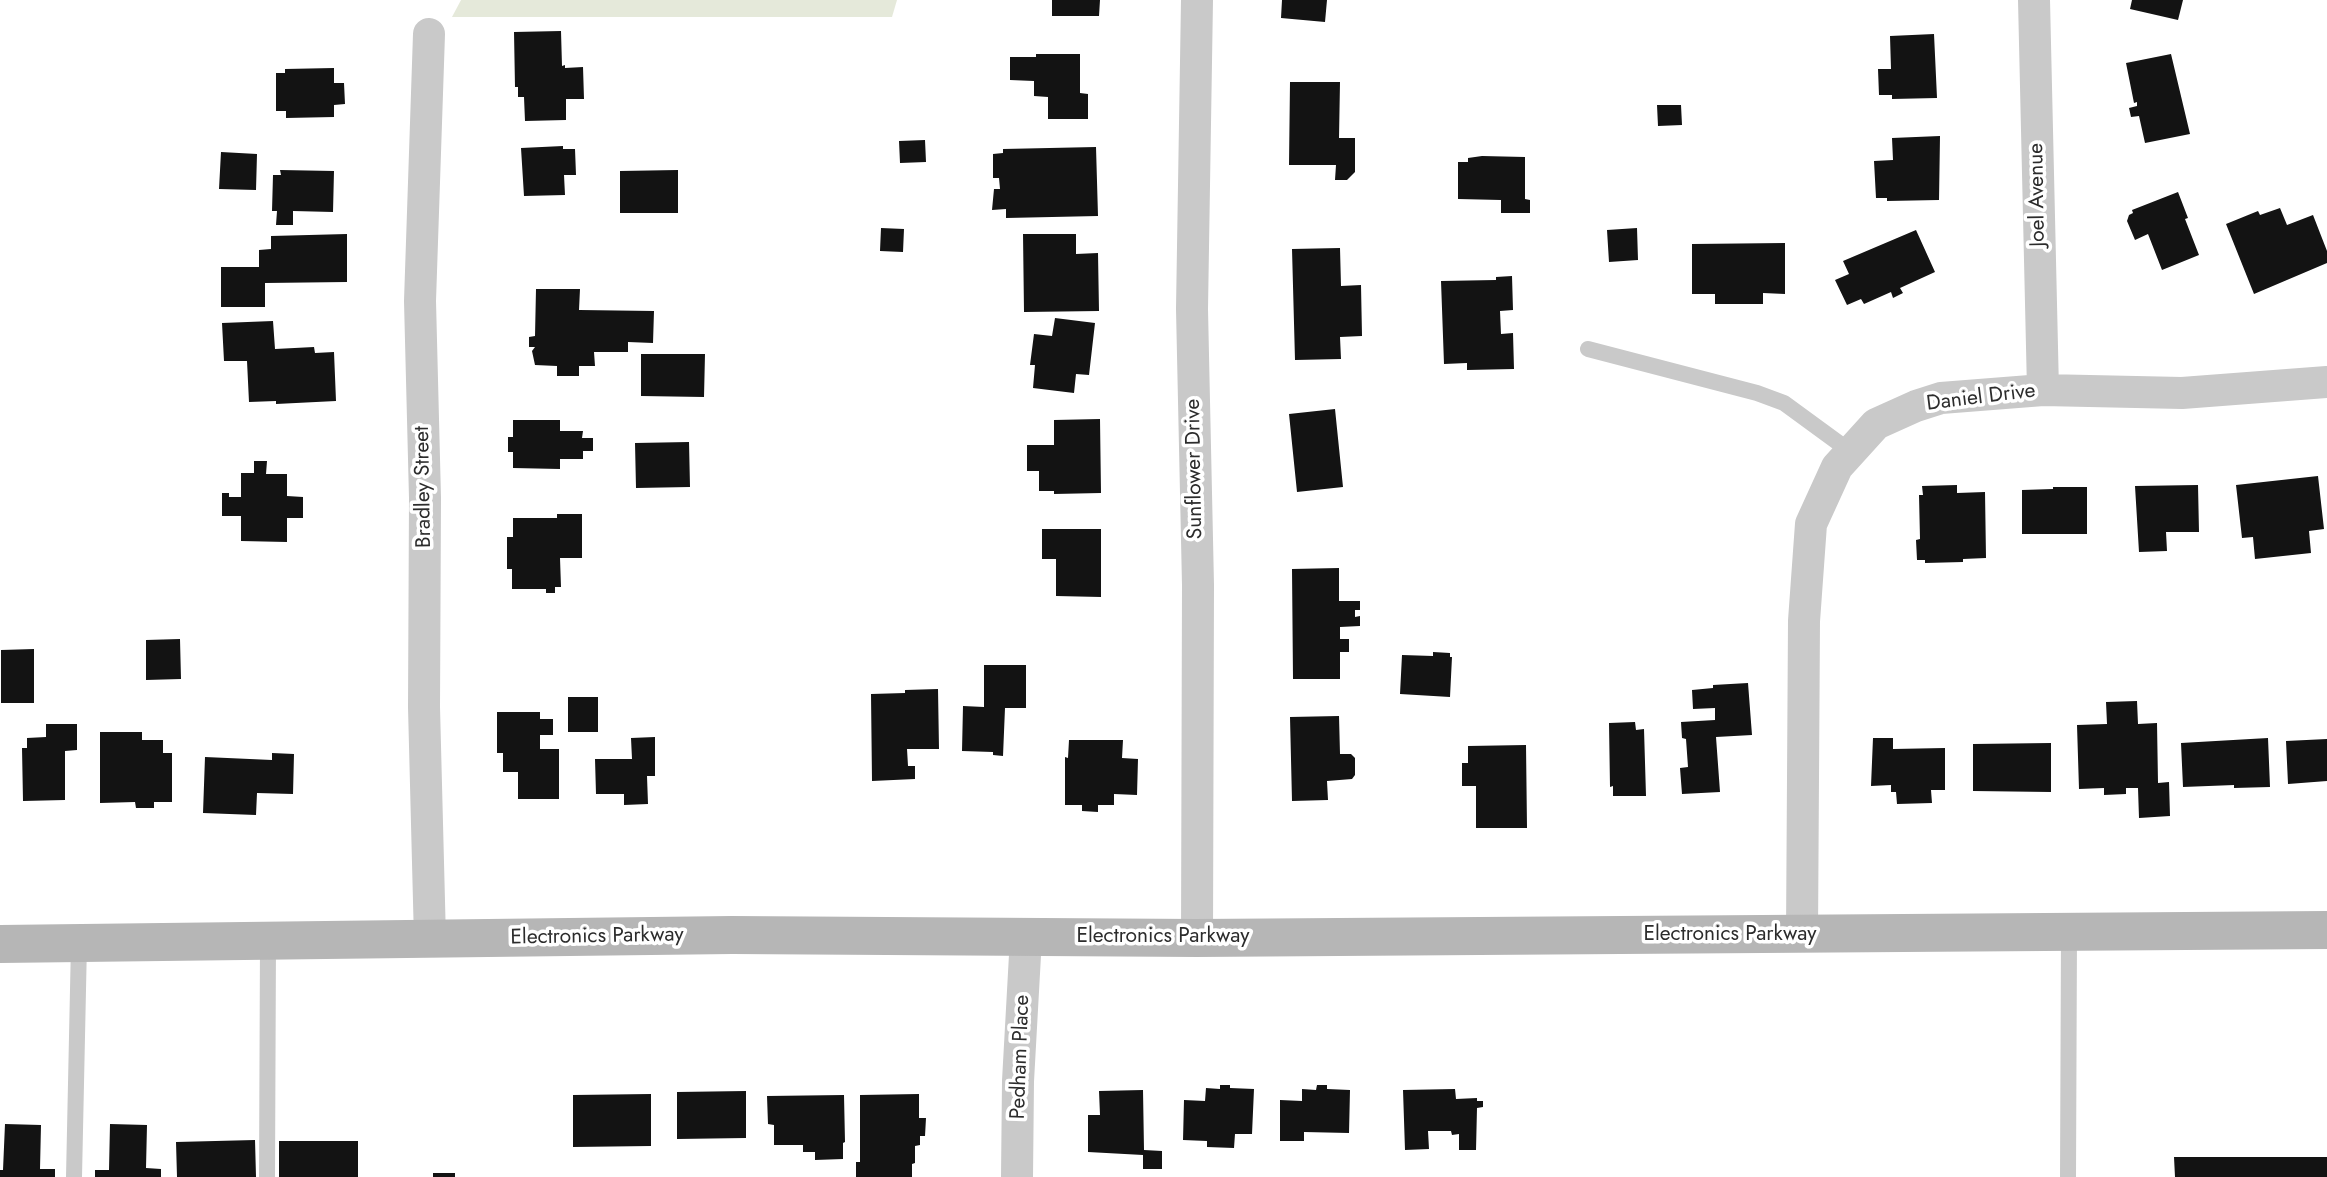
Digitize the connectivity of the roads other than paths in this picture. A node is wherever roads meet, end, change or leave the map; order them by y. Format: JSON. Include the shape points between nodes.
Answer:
{"nodes":[{"id":1,"x":1197,"y":0,"type":"edge"},
{"id":2,"x":2034,"y":0,"type":"edge"},
{"id":3,"x":429,"y":34,"type":"dead end"},
{"id":4,"x":1588,"y":349,"type":"dead end"},
{"id":5,"x":2327,"y":382,"type":"edge"},
{"id":6,"x":2043,"y":390,"type":"junction"},
{"id":7,"x":1851,"y":452,"type":"junction"},
{"id":8,"x":2327,"y":930,"type":"edge"},
{"id":9,"x":2069,"y":933,"type":"junction"},
{"id":10,"x":1802,"y":934,"type":"junction"},
{"id":11,"x":1026,"y":937,"type":"junction"},
{"id":12,"x":1197,"y":938,"type":"junction"},
{"id":13,"x":430,"y":940,"type":"junction"},
{"id":14,"x":268,"y":941,"type":"junction"},
{"id":15,"x":79,"y":943,"type":"junction"},
{"id":16,"x":0,"y":944,"type":"edge"},
{"id":17,"x":74,"y":1177,"type":"edge"},
{"id":18,"x":267,"y":1177,"type":"edge"},
{"id":19,"x":1017,"y":1177,"type":"edge"},
{"id":20,"x":2068,"y":1177,"type":"edge"}],
"edges":[{"from":1,"to":12,"type":"street","name":"Sunflower Drive","via":[[1192,309],[1198,585]]},
{"from":2,"to":6,"type":"street","name":"Joel Avenue"},
{"from":3,"to":13,"type":"street","name":"Bradley Street","via":[[420,301]]},
{"from":4,"to":7,"type":"lane","via":[[1784,402]]},
{"from":5,"to":6,"type":"street","name":"Daniel Drive","via":[[2182,393]]},
{"from":6,"to":7,"type":"street","name":"Daniel Drive","via":[[1941,398],[1916,406],[1876,424]]},
{"from":7,"to":10,"type":"street","name":"Daniel Drive","via":[[1837,467],[1811,524],[1804,621]]},
{"from":8,"to":9,"type":"main road","name":"Electronics Parkway"},
{"from":9,"to":10,"type":"main road","name":"Electronics Parkway"},
{"from":9,"to":20,"type":"lane"},
{"from":10,"to":12,"type":"main road","name":"Electronics Parkway"},
{"from":11,"to":12,"type":"main road","name":"Electronics Parkway"},
{"from":11,"to":13,"type":"main road","name":"Electronics Parkway"},
{"from":11,"to":19,"type":"street","name":"Pedham Place"},
{"from":13,"to":14,"type":"main road","name":"Electronics Parkway"},
{"from":14,"to":15,"type":"main road","name":"Electronics Parkway"},
{"from":14,"to":18,"type":"lane"},
{"from":15,"to":16,"type":"main road","name":"Electronics Parkway"},
{"from":15,"to":17,"type":"lane"}]}
